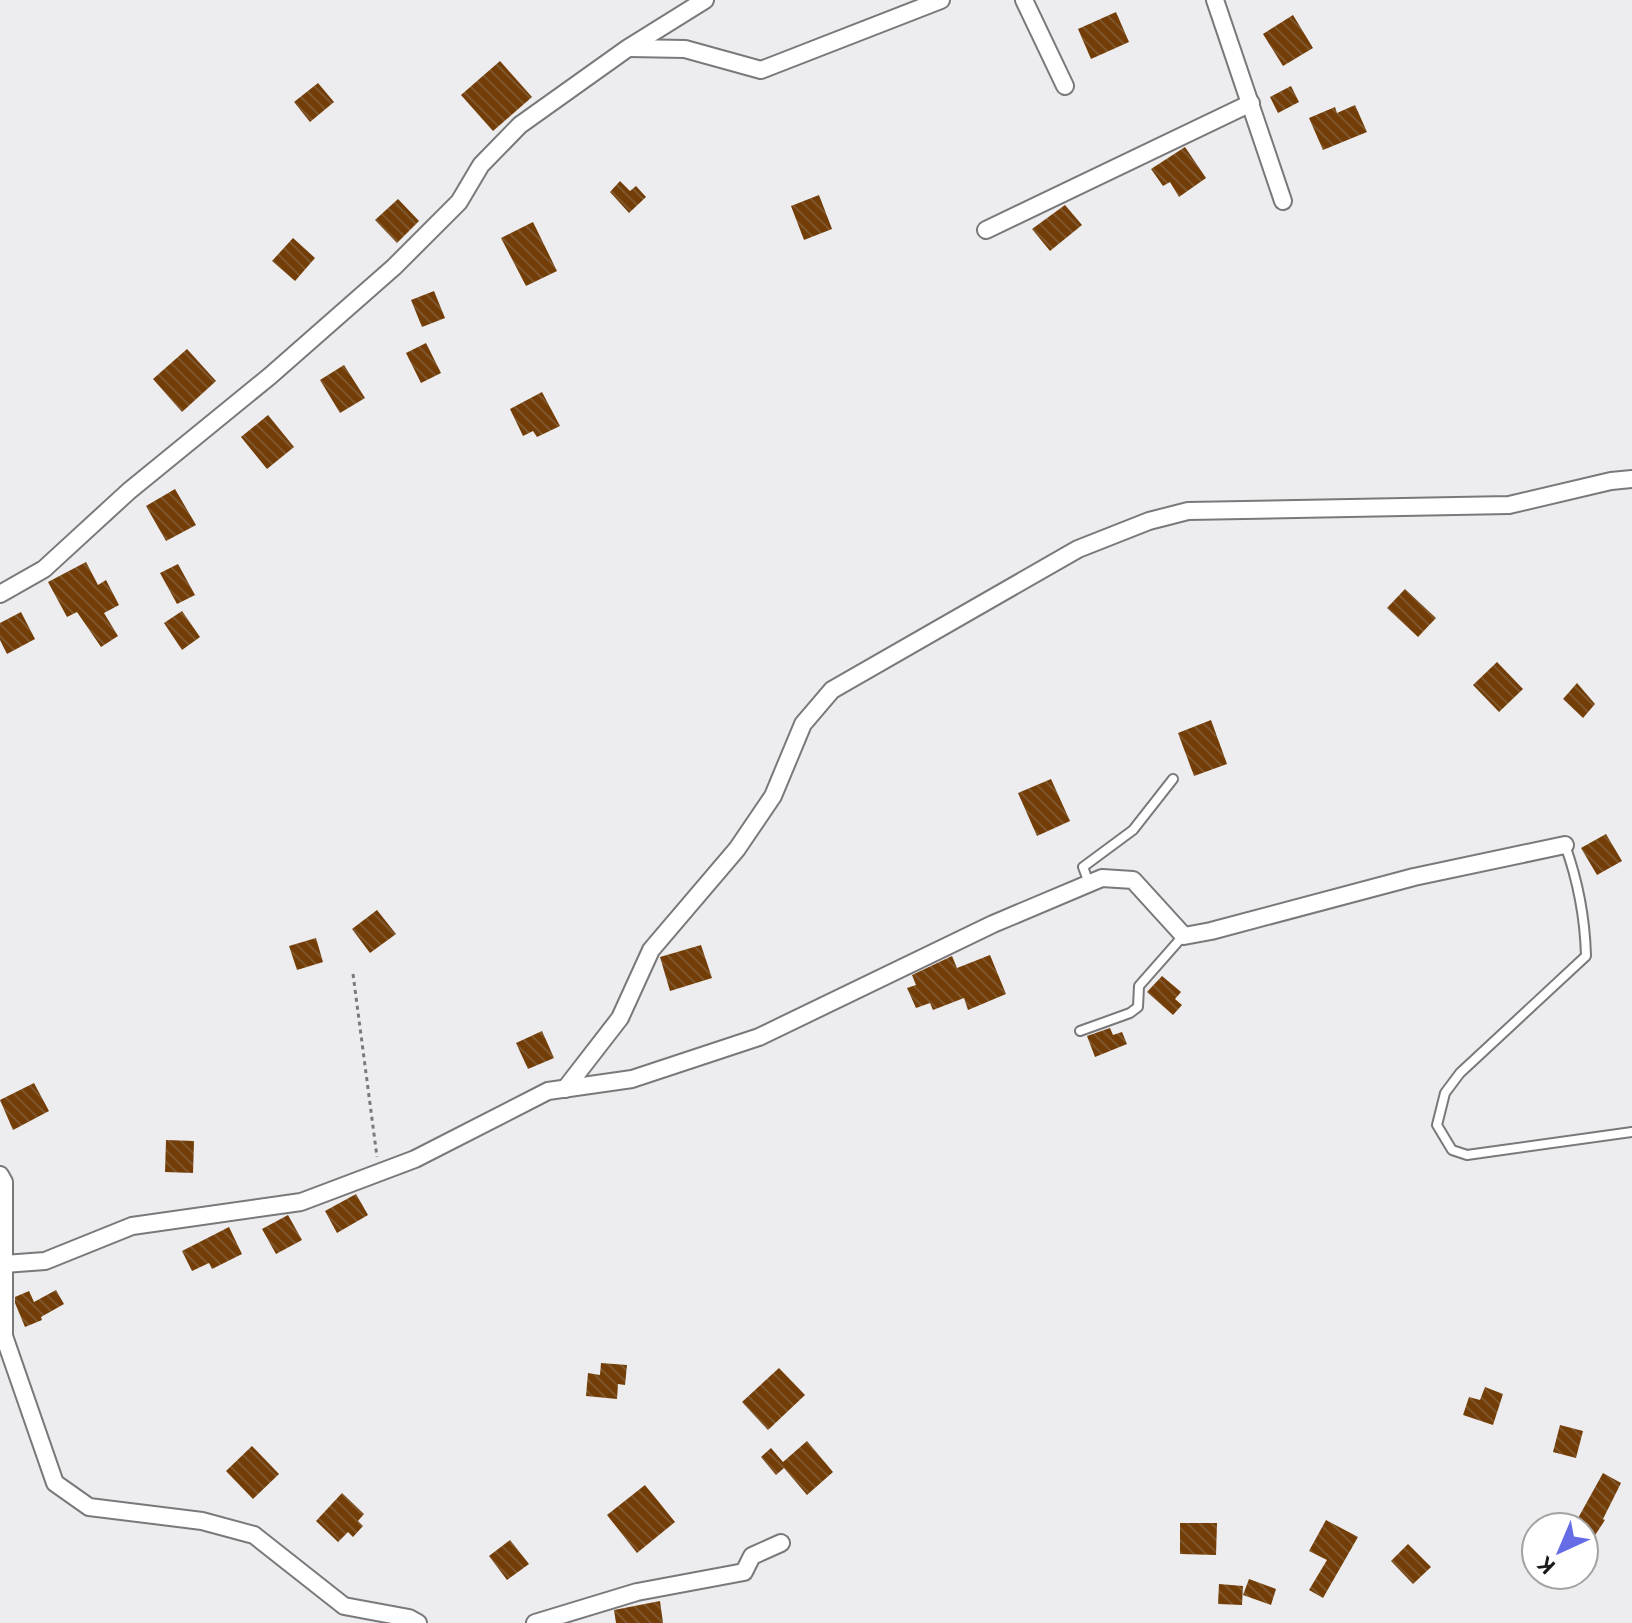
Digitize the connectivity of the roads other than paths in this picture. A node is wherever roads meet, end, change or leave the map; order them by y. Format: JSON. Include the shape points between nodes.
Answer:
{"nodes":[{"id":1,"x":705,"y":0,"type":"edge"},
{"id":2,"x":941,"y":0,"type":"edge"},
{"id":3,"x":1024,"y":0,"type":"edge"},
{"id":4,"x":1215,"y":0,"type":"edge"},
{"id":5,"x":628,"y":48,"type":"junction"},
{"id":6,"x":1065,"y":86,"type":"dead end"},
{"id":7,"x":1251,"y":103,"type":"junction"},
{"id":8,"x":1283,"y":201,"type":"dead end"},
{"id":9,"x":986,"y":230,"type":"dead end"},
{"id":10,"x":1632,"y":479,"type":"edge"},
{"id":11,"x":0,"y":594,"type":"edge"},
{"id":12,"x":1173,"y":779,"type":"dead end"},
{"id":13,"x":1565,"y":845,"type":"joint"},
{"id":14,"x":1089,"y":883,"type":"junction"},
{"id":15,"x":1184,"y":936,"type":"junction"},
{"id":16,"x":1080,"y":1031,"type":"dead end"},
{"id":17,"x":565,"y":1089,"type":"junction"},
{"id":18,"x":1632,"y":1132,"type":"edge"},
{"id":19,"x":0,"y":1175,"type":"edge"},
{"id":20,"x":4,"y":1264,"type":"junction"},
{"id":21,"x":2,"y":1336,"type":"edge"},
{"id":22,"x":781,"y":1543,"type":"dead end"},
{"id":23,"x":418,"y":1623,"type":"edge"},
{"id":24,"x":535,"y":1623,"type":"edge"}],
"edges":[{"from":1,"to":5,"type":"street"},
{"from":2,"to":5,"type":"street","via":[[761,70],[685,49]]},
{"from":3,"to":6,"type":"street"},
{"from":4,"to":7,"type":"street"},
{"from":5,"to":11,"type":"street","via":[[520,125],[481,165],[459,202],[394,267],[44,569]]},
{"from":7,"to":8,"type":"street"},
{"from":7,"to":9,"type":"street"},
{"from":10,"to":17,"type":"street","via":[[1509,505],[1188,511],[1149,521],[1065,557],[832,690],[803,724],[773,796],[737,849],[651,950],[620,1018]]},
{"from":12,"to":14,"type":"lane","via":[[1133,830],[1083,867]]},
{"from":13,"to":15,"type":"street"},
{"from":13,"to":18,"type":"lane","via":[[1585,924],[1586,956],[1460,1073],[1445,1093],[1437,1125],[1452,1150],[1467,1155]]},
{"from":14,"to":15,"type":"street","via":[[1102,878],[1133,880]]},
{"from":14,"to":17,"type":"street","via":[[759,1037],[632,1079]]},
{"from":15,"to":16,"type":"lane","via":[[1139,986],[1138,1007]]},
{"from":17,"to":20,"type":"street","via":[[548,1091],[415,1159],[301,1202],[132,1226],[45,1261]]},
{"from":19,"to":20,"type":"street"},
{"from":20,"to":21,"type":"street"},
{"from":21,"to":23,"type":"street","via":[[55,1483],[89,1507],[202,1521],[254,1535],[344,1606]]},
{"from":22,"to":24,"type":"street","via":[[752,1556],[744,1572],[637,1592]]}]}
